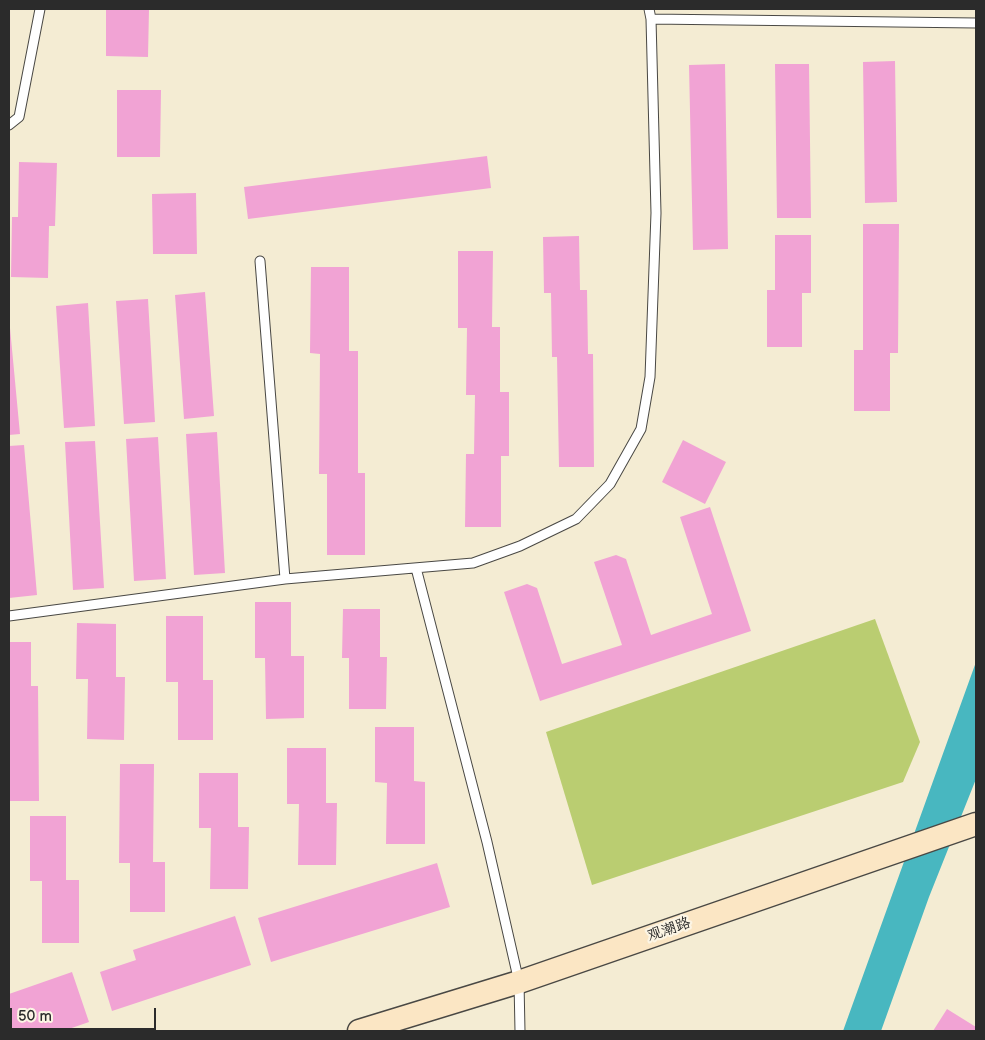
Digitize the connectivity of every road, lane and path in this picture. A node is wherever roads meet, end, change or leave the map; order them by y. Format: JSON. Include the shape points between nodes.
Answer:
{"nodes":[{"id":1,"x":40,"y":9,"type":"edge"},
{"id":2,"x":649,"y":9,"type":"edge"},
{"id":3,"x":651,"y":19,"type":"junction"},
{"id":4,"x":976,"y":23,"type":"edge"},
{"id":5,"x":9,"y":125,"type":"edge"},
{"id":6,"x":260,"y":261,"type":"dead end"},
{"id":7,"x":416,"y":568,"type":"junction"},
{"id":8,"x":286,"y":579,"type":"junction"},
{"id":9,"x":9,"y":616,"type":"edge"},
{"id":10,"x":976,"y":824,"type":"edge"},
{"id":11,"x":519,"y":982,"type":"junction"},
{"id":12,"x":359,"y":1031,"type":"edge"},
{"id":13,"x":520,"y":1031,"type":"edge"}],
"edges":[{"from":1,"to":5,"type":"lane","via":[[19,118]]},
{"from":2,"to":3,"type":"lane"},
{"from":3,"to":4,"type":"lane"},
{"from":3,"to":7,"type":"lane","via":[[656,213],[650,377],[641,428],[610,484],[576,519],[520,546],[473,563]]},
{"from":6,"to":8,"type":"lane"},
{"from":7,"to":8,"type":"lane"},
{"from":7,"to":11,"type":"lane","via":[[487,842]]},
{"from":8,"to":9,"type":"lane"},
{"from":10,"to":11,"type":"street","name":"观潮路"},
{"from":11,"to":12,"type":"street","name":"观潮路"},
{"from":11,"to":13,"type":"lane"}]}
